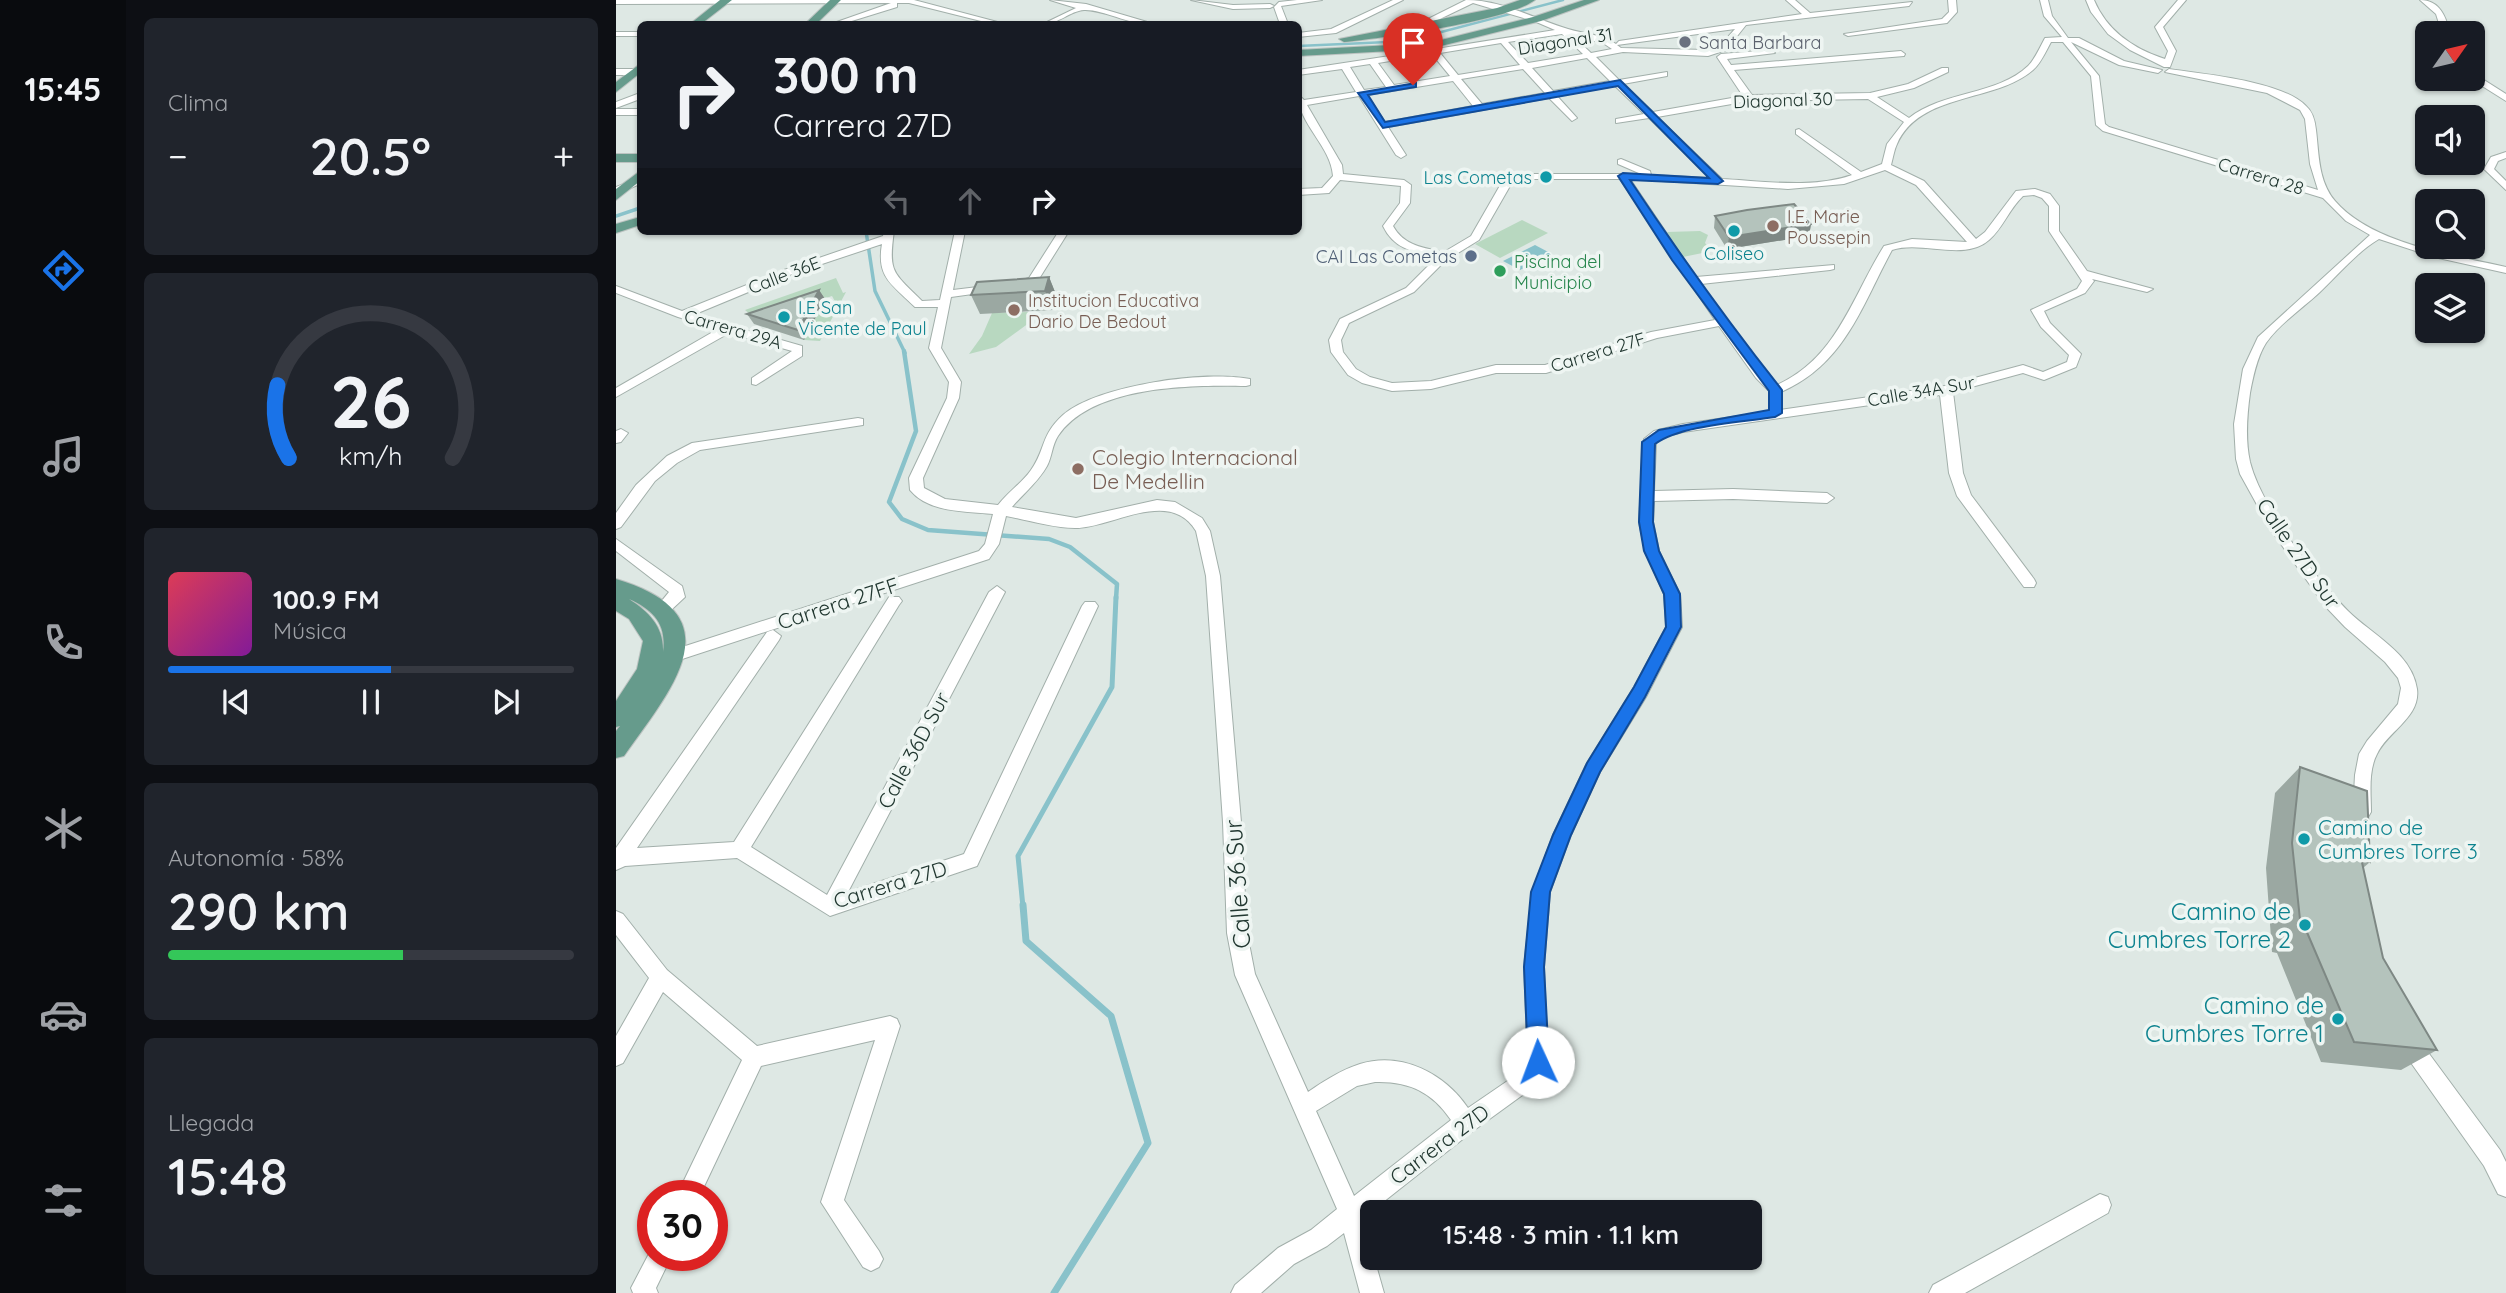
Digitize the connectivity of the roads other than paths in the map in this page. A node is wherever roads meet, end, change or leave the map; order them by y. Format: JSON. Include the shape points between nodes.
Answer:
{"nodes":[{"id":1,"x":835,"y":0,"type":"edge"},
{"id":2,"x":909,"y":0,"type":"edge"},
{"id":3,"x":1054,"y":0,"type":"edge"},
{"id":4,"x":1094,"y":0,"type":"edge"},
{"id":5,"x":1195,"y":0,"type":"edge"},
{"id":6,"x":1318,"y":0,"type":"edge"},
{"id":7,"x":1399,"y":0,"type":"edge"},
{"id":8,"x":1471,"y":0,"type":"edge"},
{"id":9,"x":1530,"y":0,"type":"edge"},
{"id":10,"x":1594,"y":0,"type":"edge"},
{"id":11,"x":1790,"y":0,"type":"edge"},
{"id":12,"x":1845,"y":0,"type":"edge"},
{"id":13,"x":1952,"y":0,"type":"edge"},
{"id":14,"x":2044,"y":0,"type":"edge"},
{"id":15,"x":2090,"y":0,"type":"edge"},
{"id":16,"x":2182,"y":0,"type":"edge"},
{"id":17,"x":2424,"y":0,"type":"edge"},
{"id":18,"x":731,"y":1,"type":"edge"},
{"id":19,"x":618,"y":2,"type":"edge"},
{"id":20,"x":1276,"y":3,"type":"edge"},
{"id":21,"x":1912,"y":4,"type":"edge"},
{"id":22,"x":1084,"y":8,"type":"junction"},
{"id":23,"x":1857,"y":9,"type":"junction"},
{"id":24,"x":1509,"y":11,"type":"junction"},
{"id":25,"x":1824,"y":13,"type":"junction"},
{"id":26,"x":1808,"y":15,"type":"junction"},
{"id":27,"x":1922,"y":16,"type":"dead end"},
{"id":28,"x":1532,"y":18,"type":"junction"},
{"id":29,"x":1832,"y":20,"type":"dead end"},
{"id":30,"x":700,"y":21,"type":"edge"},
{"id":31,"x":709,"y":21,"type":"edge"},
{"id":32,"x":813,"y":21,"type":"edge"},
{"id":33,"x":844,"y":21,"type":"edge"},
{"id":34,"x":990,"y":21,"type":"edge"},
{"id":35,"x":1054,"y":21,"type":"edge"},
{"id":36,"x":1138,"y":21,"type":"edge"},
{"id":37,"x":1283,"y":21,"type":"edge"},
{"id":38,"x":2442,"y":21,"type":"edge"},
{"id":39,"x":1933,"y":24,"type":"junction"},
{"id":40,"x":1740,"y":26,"type":"junction"},
{"id":41,"x":1840,"y":27,"type":"dead end"},
{"id":42,"x":1414,"y":28,"type":"junction"},
{"id":43,"x":1564,"y":31,"type":"junction"},
{"id":44,"x":616,"y":34,"type":"edge"},
{"id":45,"x":637,"y":34,"type":"edge"},
{"id":46,"x":1848,"y":34,"type":"junction"},
{"id":47,"x":1302,"y":36,"type":"edge"},
{"id":48,"x":1302,"y":37,"type":"edge"},
{"id":49,"x":2065,"y":37,"type":"junction"},
{"id":50,"x":1502,"y":40,"type":"junction"},
{"id":51,"x":1617,"y":47,"type":"junction"},
{"id":52,"x":1431,"y":48,"type":"junction"},
{"id":53,"x":1302,"y":53,"type":"edge"},
{"id":54,"x":1771,"y":53,"type":"dead end"},
{"id":55,"x":1719,"y":54,"type":"junction"},
{"id":56,"x":1901,"y":54,"type":"dead end"},
{"id":57,"x":1591,"y":56,"type":"junction"},
{"id":58,"x":1875,"y":57,"type":"junction"},
{"id":59,"x":1372,"y":61,"type":"junction"},
{"id":60,"x":1344,"y":65,"type":"junction"},
{"id":61,"x":1525,"y":67,"type":"junction"},
{"id":62,"x":2165,"y":67,"type":"junction"},
{"id":63,"x":1728,"y":68,"type":"junction"},
{"id":64,"x":1945,"y":70,"type":"dead end"},
{"id":65,"x":616,"y":72,"type":"edge"},
{"id":66,"x":636,"y":72,"type":"edge"},
{"id":67,"x":1302,"y":72,"type":"edge"},
{"id":68,"x":1664,"y":74,"type":"dead end"},
{"id":69,"x":1455,"y":78,"type":"junction"},
{"id":70,"x":1620,"y":83,"type":"junction"},
{"id":71,"x":2485,"y":84,"type":"edge"},
{"id":72,"x":616,"y":88,"type":"edge"},
{"id":73,"x":1391,"y":88,"type":"junction"},
{"id":74,"x":1363,"y":93,"type":"junction"},
{"id":75,"x":1550,"y":95,"type":"junction"},
{"id":76,"x":1870,"y":96,"type":"junction"},
{"id":77,"x":637,"y":97,"type":"edge"},
{"id":78,"x":1749,"y":98,"type":"junction"},
{"id":79,"x":2506,"y":98,"type":"edge"},
{"id":80,"x":1302,"y":101,"type":"edge"},
{"id":81,"x":1302,"y":104,"type":"edge"},
{"id":82,"x":616,"y":105,"type":"edge"},
{"id":83,"x":1479,"y":107,"type":"junction"},
{"id":84,"x":616,"y":112,"type":"edge"},
{"id":85,"x":637,"y":112,"type":"edge"},
{"id":86,"x":1653,"y":115,"type":"junction"},
{"id":87,"x":1572,"y":118,"type":"dead end"},
{"id":88,"x":1619,"y":121,"type":"dead end"},
{"id":89,"x":1908,"y":121,"type":"junction"},
{"id":90,"x":1383,"y":125,"type":"junction"},
{"id":91,"x":1799,"y":132,"type":"dead end"},
{"id":92,"x":1401,"y":155,"type":"dead end"},
{"id":93,"x":616,"y":158,"type":"edge"},
{"id":94,"x":637,"y":158,"type":"edge"},
{"id":95,"x":2505,"y":160,"type":"edge"},
{"id":96,"x":1621,"y":162,"type":"dead end"},
{"id":97,"x":1885,"y":166,"type":"junction"},
{"id":98,"x":1623,"y":176,"type":"junction"},
{"id":99,"x":1860,"y":176,"type":"junction"},
{"id":100,"x":1338,"y":177,"type":"junction"},
{"id":101,"x":2506,"y":177,"type":"edge"},
{"id":102,"x":1656,"y":178,"type":"junction"},
{"id":103,"x":1718,"y":181,"type":"junction"},
{"id":104,"x":2506,"y":187,"type":"edge"},
{"id":105,"x":1302,"y":192,"type":"edge"},
{"id":106,"x":2326,"y":196,"type":"junction"},
{"id":107,"x":637,"y":222,"type":"edge"},
{"id":108,"x":616,"y":229,"type":"edge"},
{"id":109,"x":886,"y":235,"type":"edge"},
{"id":110,"x":888,"y":235,"type":"edge"},
{"id":111,"x":959,"y":235,"type":"edge"},
{"id":112,"x":1061,"y":235,"type":"edge"},
{"id":113,"x":2378,"y":235,"type":"junction"},
{"id":114,"x":1975,"y":244,"type":"junction"},
{"id":115,"x":1447,"y":256,"type":"junction"},
{"id":116,"x":1830,"y":267,"type":"dead end"},
{"id":117,"x":2506,"y":270,"type":"edge"},
{"id":118,"x":2087,"y":274,"type":"junction"},
{"id":119,"x":1693,"y":281,"type":"junction"},
{"id":120,"x":616,"y":289,"type":"edge"},
{"id":121,"x":2147,"y":289,"type":"dead end"},
{"id":122,"x":944,"y":299,"type":"junction"},
{"id":123,"x":682,"y":315,"type":"junction"},
{"id":124,"x":1722,"y":322,"type":"junction"},
{"id":125,"x":730,"y":328,"type":"junction"},
{"id":126,"x":756,"y":381,"type":"dead end"},
{"id":127,"x":1246,"y":382,"type":"dead end"},
{"id":128,"x":1775,"y":390,"type":"junction"},
{"id":129,"x":1946,"y":390,"type":"junction"},
{"id":130,"x":616,"y":393,"type":"edge"},
{"id":131,"x":1775,"y":413,"type":"junction"},
{"id":132,"x":858,"y":422,"type":"dead end"},
{"id":133,"x":1647,"y":496,"type":"junction"},
{"id":134,"x":1828,"y":498,"type":"dead end"},
{"id":135,"x":1000,"y":513,"type":"junction"},
{"id":136,"x":616,"y":524,"type":"edge"},
{"id":137,"x":616,"y":544,"type":"edge"},
{"id":138,"x":2028,"y":583,"type":"dead end"},
{"id":139,"x":616,"y":586,"type":"edge"},
{"id":140,"x":997,"y":592,"type":"dead end"},
{"id":141,"x":616,"y":601,"type":"edge"},
{"id":142,"x":894,"y":601,"type":"dead end"},
{"id":143,"x":1090,"y":606,"type":"dead end"},
{"id":144,"x":664,"y":608,"type":"junction"},
{"id":145,"x":773,"y":636,"type":"dead end"},
{"id":146,"x":676,"y":655,"type":"junction"},
{"id":147,"x":616,"y":718,"type":"edge"},
{"id":148,"x":616,"y":749,"type":"edge"},
{"id":149,"x":2362,"y":823,"type":"edge"},
{"id":150,"x":739,"y":850,"type":"junction"},
{"id":151,"x":617,"y":859,"type":"edge"},
{"id":152,"x":830,"y":907,"type":"junction"},
{"id":153,"x":616,"y":920,"type":"edge"},
{"id":154,"x":660,"y":977,"type":"junction"},
{"id":155,"x":2399,"y":1025,"type":"edge"},
{"id":156,"x":616,"y":1056,"type":"edge"},
{"id":157,"x":754,"y":1057,"type":"junction"},
{"id":158,"x":1305,"y":1106,"type":"junction"},
{"id":159,"x":1465,"y":1123,"type":"junction"},
{"id":160,"x":695,"y":1180,"type":"edge"},
{"id":161,"x":2506,"y":1186,"type":"edge"},
{"id":162,"x":2100,"y":1205,"type":"dead end"},
{"id":163,"x":1350,"y":1212,"type":"junction"},
{"id":164,"x":871,"y":1259,"type":"dead end"},
{"id":165,"x":652,"y":1271,"type":"edge"},
{"id":166,"x":646,"y":1293,"type":"edge"},
{"id":167,"x":1243,"y":1293,"type":"edge"},
{"id":168,"x":1373,"y":1293,"type":"edge"},
{"id":169,"x":1941,"y":1293,"type":"edge"}],
"edges":[{"from":1,"to":2,"type":"street"},
{"from":1,"to":18,"type":"street"},
{"from":1,"to":32,"type":"main road"},
{"from":2,"to":33,"type":"street"},
{"from":2,"to":34,"type":"street"},
{"from":3,"to":22,"type":"street"},
{"from":4,"to":22,"type":"street"},
{"from":5,"to":20,"type":"street","via":[[1233,7]]},
{"from":6,"to":20,"type":"street"},
{"from":7,"to":47,"type":"street","via":[[1334,31]]},
{"from":8,"to":24,"type":"street"},
{"from":8,"to":42,"type":"street"},
{"from":9,"to":24,"type":"main road"},
{"from":10,"to":28,"type":"main road"},
{"from":11,"to":26,"type":"street"},
{"from":12,"to":23,"type":"street"},
{"from":13,"to":39,"type":"street","via":[[1953,12]]},
{"from":14,"to":49,"type":"street","via":[[2043,8]]},
{"from":15,"to":62,"type":"street","via":[[2114,34]]},
{"from":16,"to":62,"type":"street","via":[[2159,27],[2172,51]]},
{"from":17,"to":38,"type":"street"},
{"from":18,"to":19,"type":"street"},
{"from":18,"to":30,"type":"main road"},
{"from":18,"to":31,"type":"main road"},
{"from":20,"to":37,"type":"street"},
{"from":21,"to":23,"type":"street"},
{"from":22,"to":35,"type":"street"},
{"from":22,"to":36,"type":"street"},
{"from":23,"to":25,"type":"street"},
{"from":24,"to":28,"type":"street"},
{"from":24,"to":42,"type":"main road"},
{"from":25,"to":26,"type":"street"},
{"from":25,"to":29,"type":"street"},
{"from":26,"to":40,"type":"street"},
{"from":27,"to":39,"type":"street"},
{"from":28,"to":43,"type":"street"},
{"from":28,"to":52,"type":"main road"},
{"from":39,"to":46,"type":"street"},
{"from":40,"to":51,"type":"street"},
{"from":40,"to":55,"type":"street"},
{"from":41,"to":46,"type":"street"},
{"from":42,"to":48,"type":"main road","via":[[1366,37]]},
{"from":43,"to":50,"type":"street"},
{"from":43,"to":51,"type":"street"},
{"from":43,"to":57,"type":"street"},
{"from":44,"to":45,"type":"street"},
{"from":46,"to":58,"type":"street"},
{"from":49,"to":62,"type":"street","via":[[2140,67]]},
{"from":49,"to":89,"type":"street","via":[[2045,42],[2035,62],[2010,81],[1930,107]]},
{"from":49,"to":106,"type":"street","name":"Carrera 28","via":[[2095,76],[2101,125],[2106,129]]},
{"from":50,"to":52,"type":"street"},
{"from":50,"to":61,"type":"street"},
{"from":51,"to":55,"type":"street","name":"Diagonal 31"},
{"from":51,"to":57,"type":"street","name":"Diagonal 31"},
{"from":52,"to":53,"type":"main road"},
{"from":52,"to":59,"type":"street"},
{"from":52,"to":69,"type":"street"},
{"from":54,"to":55,"type":"street","name":"Diagonal 31"},
{"from":55,"to":63,"type":"street"},
{"from":56,"to":58,"type":"street"},
{"from":57,"to":61,"type":"street","name":"Diagonal 31"},
{"from":57,"to":70,"type":"street"},
{"from":58,"to":63,"type":"street"},
{"from":59,"to":60,"type":"street"},
{"from":59,"to":73,"type":"street"},
{"from":60,"to":67,"type":"street"},
{"from":60,"to":74,"type":"street"},
{"from":61,"to":69,"type":"street","name":"Diagonal 31"},
{"from":61,"to":75,"type":"street"},
{"from":62,"to":106,"type":"street","via":[[2275,92],[2304,106],[2310,117],[2315,170]]},
{"from":63,"to":78,"type":"street"},
{"from":64,"to":76,"type":"street","name":"Diagonal 30","via":[[1912,86]]},
{"from":65,"to":66,"type":"street"},
{"from":66,"to":72,"type":"main road"},
{"from":68,"to":70,"type":"street"},
{"from":69,"to":73,"type":"street","name":"Diagonal 31"},
{"from":69,"to":83,"type":"street"},
{"from":70,"to":75,"type":"street"},
{"from":70,"to":86,"type":"street"},
{"from":71,"to":79,"type":"street"},
{"from":73,"to":74,"type":"street","name":"Diagonal 31"},
{"from":74,"to":80,"type":"street","name":"Diagonal 31"},
{"from":74,"to":90,"type":"street"},
{"from":75,"to":83,"type":"street"},
{"from":75,"to":87,"type":"street"},
{"from":76,"to":78,"type":"street","name":"Diagonal 30"},
{"from":76,"to":89,"type":"street"},
{"from":77,"to":82,"type":"street"},
{"from":78,"to":86,"type":"street","name":"Diagonal 30"},
{"from":81,"to":100,"type":"street","via":[[1337,165]]},
{"from":83,"to":90,"type":"street"},
{"from":84,"to":85,"type":"street"},
{"from":86,"to":88,"type":"street","name":"Diagonal 30"},
{"from":86,"to":103,"type":"street"},
{"from":89,"to":97,"type":"street","via":[[1894,140]]},
{"from":90,"to":92,"type":"street"},
{"from":91,"to":99,"type":"street"},
{"from":93,"to":94,"type":"main road"},
{"from":95,"to":101,"type":"street"},
{"from":95,"to":104,"type":"street","via":[[2494,159],[2489,169]]},
{"from":96,"to":102,"type":"street"},
{"from":97,"to":99,"type":"street"},
{"from":97,"to":114,"type":"street","via":[[1920,183]]},
{"from":98,"to":102,"type":"street"},
{"from":98,"to":115,"type":"street","via":[[1540,173],[1512,179],[1475,238]]},
{"from":98,"to":119,"type":"street"},
{"from":99,"to":103,"type":"street","via":[[1815,185]]},
{"from":100,"to":105,"type":"street","via":[[1325,191]]},
{"from":100,"to":115,"type":"street","via":[[1404,183],[1405,203],[1388,226],[1394,239],[1413,249]]},
{"from":102,"to":103,"type":"street"},
{"from":106,"to":113,"type":"street","name":"Carrera 28","via":[[2345,215]]},
{"from":107,"to":108,"type":"main road"},
{"from":109,"to":123,"type":"street","name":"Calle 36E"},
{"from":110,"to":122,"type":"street","via":[[888,273],[919,305]]},
{"from":111,"to":122,"type":"street"},
{"from":112,"to":122,"type":"street","via":[[1031,282]]},
{"from":113,"to":117,"type":"street","name":"Carrera 28"},
{"from":113,"to":149,"type":"street","name":"Calle 27D Sur","via":[[2262,340],[2251,357],[2241,448],[2252,486],[2321,590],[2391,659],[2410,690],[2405,709],[2368,753]]},
{"from":114,"to":118,"type":"street","via":[[1988,235],[2014,198],[2035,192],[2054,206],[2054,231]]},
{"from":114,"to":128,"type":"street","via":[[1908,240],[1888,248],[1831,353],[1805,377]]},
{"from":115,"to":124,"type":"street","name":"Carrera 27F","via":[[1419,284],[1353,315],[1338,329],[1337,352],[1343,363],[1366,380],[1391,387],[1431,385],[1496,369],[1546,369],[1655,335]]},
{"from":116,"to":119,"type":"street"},
{"from":118,"to":121,"type":"street"},
{"from":118,"to":129,"type":"street","name":"Calle 34A Sur","via":[[2087,286],[2081,291],[2037,310],[2045,325],[2075,354],[2073,364],[2044,376],[2023,369]]},
{"from":119,"to":124,"type":"street"},
{"from":120,"to":123,"type":"street","name":"Carrera 29A"},
{"from":122,"to":135,"type":"street","via":[[934,348],[955,382],[953,398],[916,478],[917,490],[943,504]]},
{"from":123,"to":125,"type":"street","name":"Carrera 29A"},
{"from":124,"to":128,"type":"street"},
{"from":125,"to":126,"type":"street","name":"Carrera 29A","via":[[798,349],[799,353]]},
{"from":125,"to":130,"type":"street"},
{"from":127,"to":135,"type":"street","via":[[1164,384],[1106,398],[1082,409],[1054,432],[1041,467]]},
{"from":128,"to":131,"type":"street"},
{"from":129,"to":131,"type":"street","name":"Calle 34A Sur"},
{"from":129,"to":138,"type":"street","via":[[1956,473],[1964,496]]},
{"from":131,"to":133,"type":"street","name":"Carrera 27D","via":[[1659,434],[1646,452]]},
{"from":132,"to":136,"type":"street","via":[[697,446],[677,454],[661,466]]},
{"from":133,"to":134,"type":"street"},
{"from":133,"to":159,"type":"street","name":"Carrera 27D","via":[[1646,522],[1652,551],[1672,594],[1674,627],[1593,768],[1541,892],[1534,967],[1538,1062],[1532,1076]]},
{"from":135,"to":146,"type":"street","name":"Carrera 27FF","via":[[991,549],[974,560]]},
{"from":135,"to":158,"type":"street","name":"Calle 36 Sur","via":[[1076,523],[1157,505],[1175,507],[1197,521],[1203,531],[1213,576],[1237,933],[1245,975]]},
{"from":137,"to":144,"type":"street","via":[[677,590],[677,597]]},
{"from":139,"to":144,"type":"main road"},
{"from":140,"to":152,"type":"street","name":"Calle 36D Sur"},
{"from":141,"to":147,"type":"main road","via":[[640,617],[655,640],[646,676]]},
{"from":142,"to":150,"type":"street"},
{"from":143,"to":152,"type":"street","name":"Carrera 27D","via":[[970,860]]},
{"from":144,"to":146,"type":"main road","via":[[672,619]]},
{"from":145,"to":151,"type":"street"},
{"from":146,"to":148,"type":"main road"},
{"from":150,"to":151,"type":"street"},
{"from":150,"to":152,"type":"street","name":"Carrera 27D"},
{"from":153,"to":154,"type":"street"},
{"from":154,"to":156,"type":"street"},
{"from":154,"to":157,"type":"street"},
{"from":155,"to":161,"type":"street","via":[[2431,1077],[2492,1158]]},
{"from":157,"to":160,"type":"street"},
{"from":157,"to":164,"type":"street","via":[[890,1026],[832,1202]]},
{"from":158,"to":159,"type":"street","via":[[1353,1077],[1402,1072],[1445,1094]]},
{"from":158,"to":163,"type":"street","name":"Calle 36 Sur"},
{"from":159,"to":163,"type":"street","name":"Carrera 27D"},
{"from":162,"to":169,"type":"street"},
{"from":163,"to":167,"type":"street","name":"Carrera 27D","via":[[1319,1238],[1286,1256]]},
{"from":163,"to":168,"type":"street","name":"Calle 36 Sur"},
{"from":165,"to":166,"type":"street","via":[[643,1288]]}]}
